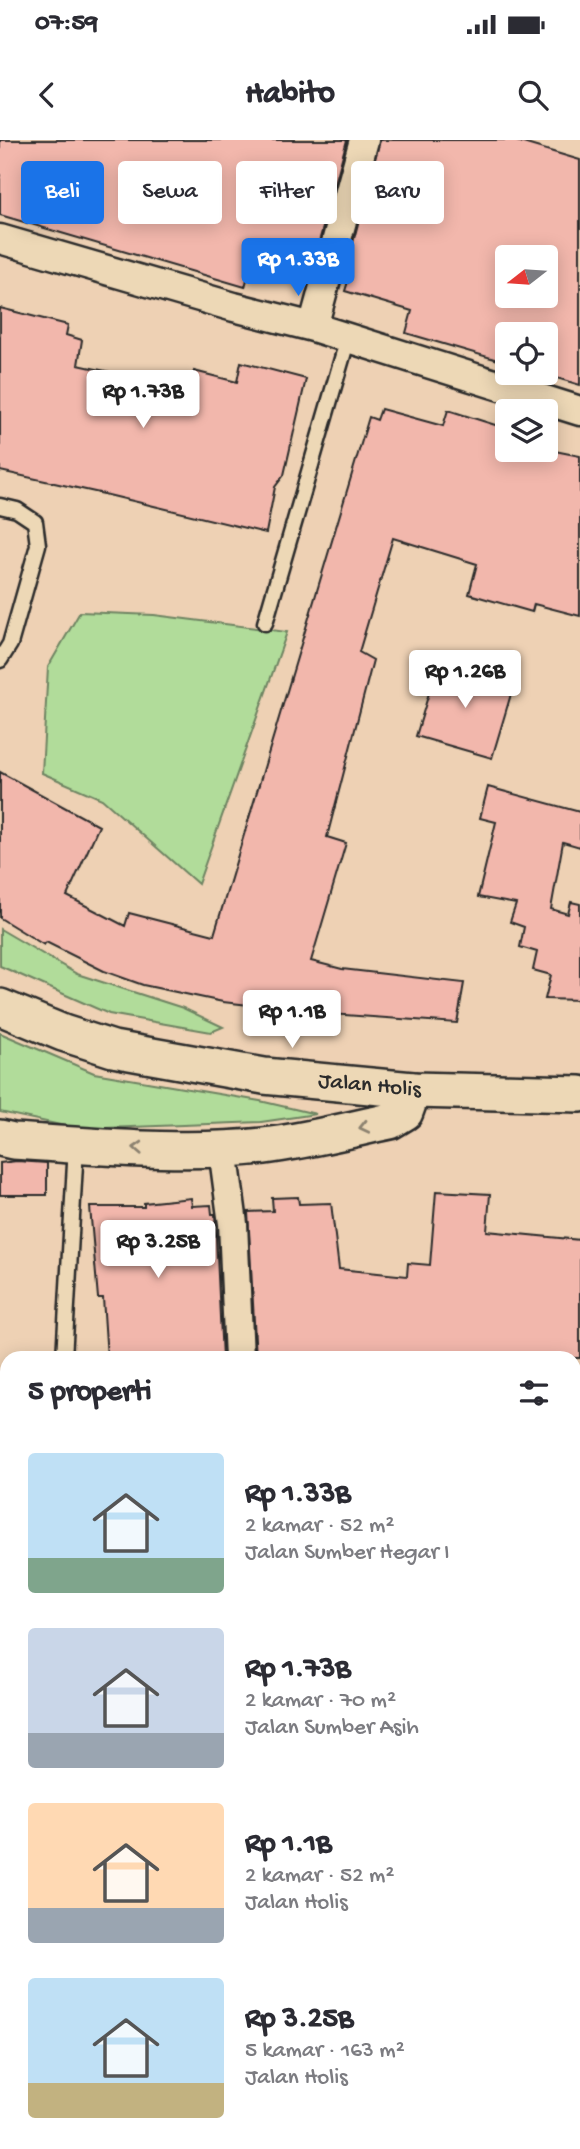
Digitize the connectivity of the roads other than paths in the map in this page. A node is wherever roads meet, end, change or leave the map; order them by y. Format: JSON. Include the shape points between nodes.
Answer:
{"nodes":[{"id":1,"x":364,"y":140,"type":"edge"},
{"id":2,"x":0,"y":239,"type":"edge"},
{"id":3,"x":313,"y":327,"type":"junction"},
{"id":4,"x":348,"y":338,"type":"junction"},
{"id":5,"x":580,"y":411,"type":"edge"},
{"id":6,"x":0,"y":506,"type":"edge"},
{"id":7,"x":265,"y":622,"type":"dead end"},
{"id":8,"x":0,"y":660,"type":"edge"},
{"id":9,"x":0,"y":1007,"type":"edge"},
{"id":10,"x":413,"y":1090,"type":"junction"},
{"id":11,"x":580,"y":1094,"type":"edge"},
{"id":12,"x":0,"y":1138,"type":"edge"},
{"id":13,"x":76,"y":1145,"type":"junction"},
{"id":14,"x":223,"y":1149,"type":"junction"},
{"id":15,"x":64,"y":1351,"type":"edge"},
{"id":16,"x":239,"y":1351,"type":"edge"}],
"edges":[{"from":1,"to":3,"type":"street"},
{"from":2,"to":3,"type":"street"},
{"from":3,"to":4,"type":"street"},
{"from":4,"to":5,"type":"street"},
{"from":4,"to":7,"type":"lane"},
{"from":6,"to":8,"type":"lane","via":[[35,522],[38,545],[10,643]]},
{"from":9,"to":10,"type":"street","name":"Jalan Holis","via":[[113,1049],[264,1076]]},
{"from":10,"to":11,"type":"street","name":"Jalan Holis"},
{"from":10,"to":14,"type":"street","one_way":true,"via":[[405,1112],[390,1121],[265,1146]]},
{"from":12,"to":13,"type":"street"},
{"from":14,"to":13,"type":"street","one_way":true},
{"from":13,"to":15,"type":"lane"},
{"from":14,"to":16,"type":"street","via":[[233,1224]]}]}
